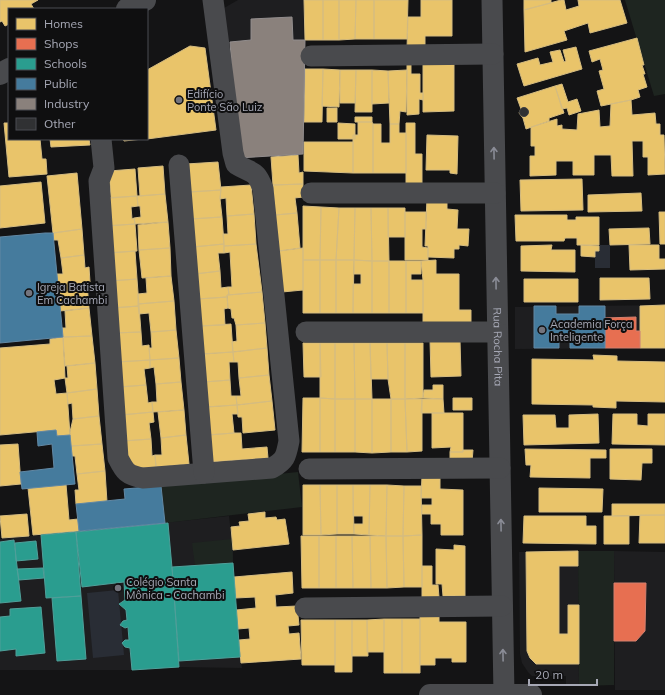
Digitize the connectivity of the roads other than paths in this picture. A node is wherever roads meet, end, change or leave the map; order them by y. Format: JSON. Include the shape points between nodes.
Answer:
{"nodes":[{"id":1,"x":145,"y":0,"type":"edge"},
{"id":2,"x":213,"y":0,"type":"edge"},
{"id":3,"x":492,"y":0,"type":"edge"},
{"id":4,"x":129,"y":8,"type":"edge"},
{"id":5,"x":493,"y":54,"type":"junction"},
{"id":6,"x":311,"y":56,"type":"dead end"},
{"id":7,"x":100,"y":140,"type":"edge"},
{"id":8,"x":179,"y":166,"type":"dead end"},
{"id":9,"x":311,"y":193,"type":"dead end"},
{"id":10,"x":495,"y":193,"type":"junction"},
{"id":11,"x":306,"y":332,"type":"dead end"},
{"id":12,"x":497,"y":332,"type":"junction"},
{"id":13,"x":500,"y":468,"type":"junction"},
{"id":14,"x":309,"y":469,"type":"dead end"},
{"id":15,"x":204,"y":473,"type":"junction"},
{"id":16,"x":502,"y":606,"type":"junction"},
{"id":17,"x":305,"y":608,"type":"dead end"},
{"id":18,"x":430,"y":695,"type":"edge"},
{"id":19,"x":504,"y":695,"type":"edge"},
{"id":20,"x":531,"y":695,"type":"edge"}],
"edges":[{"from":1,"to":4,"type":"street"},
{"from":2,"to":15,"type":"street","via":[[233,153],[236,164],[255,174],[264,189],[289,441],[283,462],[272,468]]},
{"from":3,"to":5,"type":"street","name":"Rua Rocha Pita"},
{"from":5,"to":6,"type":"street"},
{"from":10,"to":5,"type":"street","name":"Rua Rocha Pita","one_way":true},
{"from":7,"to":15,"type":"street","via":[[104,168],[99,181],[118,458],[128,474],[143,478]]},
{"from":8,"to":15,"type":"street"},
{"from":9,"to":10,"type":"street"},
{"from":12,"to":10,"type":"street","name":"Rua Rocha Pita","one_way":true},
{"from":11,"to":12,"type":"street"},
{"from":12,"to":13,"type":"street","name":"Rua Rocha Pita"},
{"from":13,"to":14,"type":"street"},
{"from":16,"to":13,"type":"street","name":"Rua Rocha Pita","one_way":true},
{"from":16,"to":17,"type":"street"},
{"from":19,"to":16,"type":"street","name":"Rua Rocha Pita","one_way":true},
{"from":18,"to":19,"type":"street"},
{"from":19,"to":20,"type":"street"}]}
